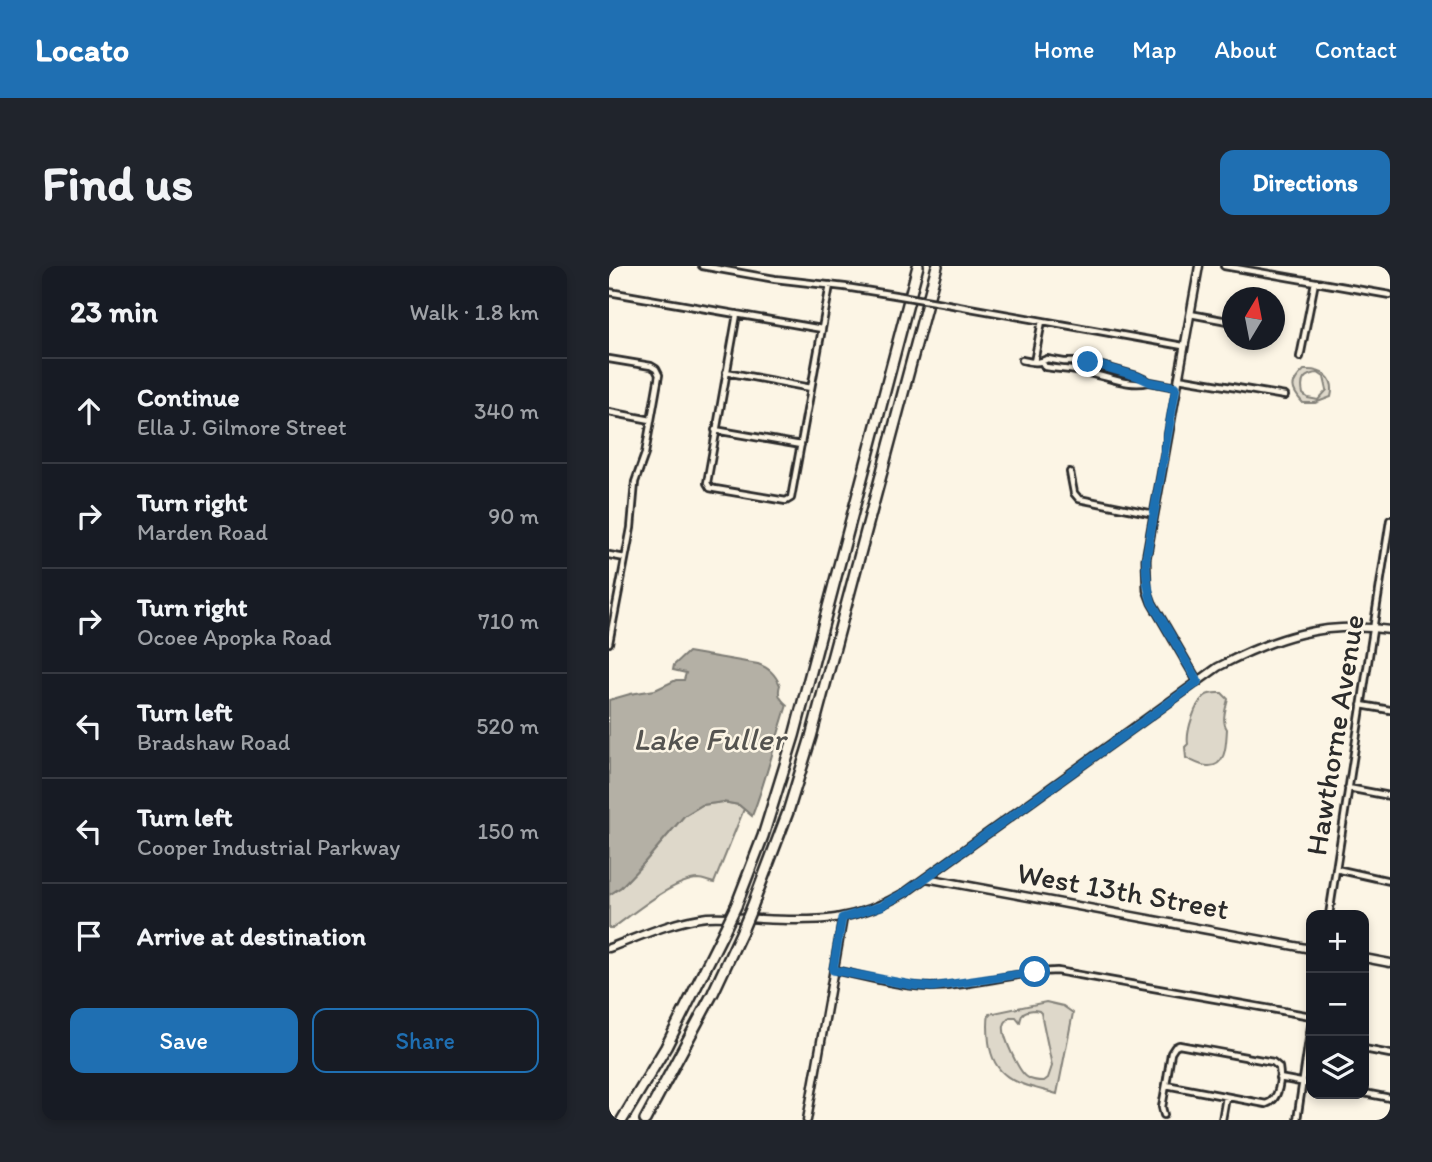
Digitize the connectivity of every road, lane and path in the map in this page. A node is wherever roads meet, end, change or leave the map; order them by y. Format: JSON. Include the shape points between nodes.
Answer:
{"nodes":[{"id":1,"x":702,"y":266,"type":"edge"},
{"id":2,"x":918,"y":266,"type":"edge"},
{"id":3,"x":937,"y":266,"type":"edge"},
{"id":4,"x":1199,"y":266,"type":"edge"},
{"id":5,"x":1224,"y":266,"type":"edge"},
{"id":6,"x":1315,"y":282,"type":"junction"},
{"id":7,"x":829,"y":285,"type":"junction"},
{"id":8,"x":609,"y":292,"type":"edge"},
{"id":9,"x":1390,"y":295,"type":"edge"},
{"id":10,"x":1190,"y":313,"type":"junction"},
{"id":11,"x":737,"y":314,"type":"junction"},
{"id":12,"x":1222,"y":320,"type":"edge"},
{"id":13,"x":1042,"y":321,"type":"junction"},
{"id":14,"x":822,"y":329,"type":"junction"},
{"id":15,"x":1183,"y":346,"type":"junction"},
{"id":16,"x":1300,"y":357,"type":"dead end"},
{"id":17,"x":609,"y":359,"type":"edge"},
{"id":18,"x":1022,"y":360,"type":"dead end"},
{"id":19,"x":1034,"y":362,"type":"junction"},
{"id":20,"x":1042,"y":362,"type":"junction"},
{"id":21,"x":726,"y":372,"type":"junction"},
{"id":22,"x":1178,"y":377,"type":"junction"},
{"id":23,"x":1150,"y":382,"type":"junction"},
{"id":24,"x":1176,"y":387,"type":"junction"},
{"id":25,"x":811,"y":388,"type":"junction"},
{"id":26,"x":1285,"y":396,"type":"dead end"},
{"id":27,"x":609,"y":412,"type":"edge"},
{"id":28,"x":651,"y":420,"type":"junction"},
{"id":29,"x":715,"y":430,"type":"junction"},
{"id":30,"x":801,"y":445,"type":"junction"},
{"id":31,"x":1070,"y":472,"type":"dead end"},
{"id":32,"x":1154,"y":514,"type":"junction"},
{"id":33,"x":1390,"y":520,"type":"edge"},
{"id":34,"x":1388,"y":542,"type":"edge"},
{"id":35,"x":609,"y":555,"type":"edge"},
{"id":36,"x":625,"y":558,"type":"junction"},
{"id":37,"x":1373,"y":628,"type":"junction"},
{"id":38,"x":1390,"y":630,"type":"edge"},
{"id":39,"x":609,"y":643,"type":"edge"},
{"id":40,"x":1198,"y":682,"type":"junction"},
{"id":41,"x":1361,"y":705,"type":"junction"},
{"id":42,"x":1390,"y":710,"type":"edge"},
{"id":43,"x":1348,"y":788,"type":"junction"},
{"id":44,"x":1390,"y":796,"type":"edge"},
{"id":45,"x":1336,"y":869,"type":"junction"},
{"id":46,"x":926,"y":878,"type":"junction"},
{"id":47,"x":1390,"y":881,"type":"edge"},
{"id":48,"x":1330,"y":910,"type":"edge"},
{"id":49,"x":842,"y":918,"type":"junction"},
{"id":50,"x":609,"y":948,"type":"edge"},
{"id":51,"x":1306,"y":948,"type":"edge"},
{"id":52,"x":1369,"y":959,"type":"edge"},
{"id":53,"x":1390,"y":963,"type":"edge"},
{"id":54,"x":833,"y":970,"type":"junction"},
{"id":55,"x":1306,"y":1015,"type":"edge"},
{"id":56,"x":1369,"y":1050,"type":"edge"},
{"id":57,"x":1390,"y":1054,"type":"edge"},
{"id":58,"x":661,"y":1055,"type":"junction"},
{"id":59,"x":1306,"y":1064,"type":"edge"},
{"id":60,"x":1279,"y":1078,"type":"junction"},
{"id":61,"x":1303,"y":1083,"type":"junction"},
{"id":62,"x":1306,"y":1083,"type":"edge"},
{"id":63,"x":1166,"y":1085,"type":"junction"},
{"id":64,"x":1369,"y":1094,"type":"edge"},
{"id":65,"x":1226,"y":1097,"type":"junction"},
{"id":66,"x":1390,"y":1098,"type":"edge"},
{"id":67,"x":1164,"y":1115,"type":"dead end"},
{"id":68,"x":617,"y":1120,"type":"edge"},
{"id":69,"x":622,"y":1120,"type":"edge"},
{"id":70,"x":645,"y":1120,"type":"edge"},
{"id":71,"x":807,"y":1120,"type":"edge"},
{"id":72,"x":1222,"y":1120,"type":"edge"},
{"id":73,"x":1297,"y":1120,"type":"edge"}],
"edges":[{"from":1,"to":7,"type":"street"},
{"from":2,"to":58,"type":"highway","bridge":true,"via":[[794,736],[763,836],[736,906]]},
{"from":3,"to":70,"type":"highway","bridge":true,"via":[[788,812],[743,931]]},
{"from":4,"to":10,"type":"street"},
{"from":5,"to":6,"type":"street"},
{"from":6,"to":9,"type":"street"},
{"from":6,"to":16,"type":"street"},
{"from":7,"to":13,"type":"street","bridge":true},
{"from":7,"to":14,"type":"street"},
{"from":8,"to":11,"type":"street"},
{"from":10,"to":12,"type":"street"},
{"from":10,"to":15,"type":"street"},
{"from":11,"to":14,"type":"street"},
{"from":11,"to":21,"type":"street"},
{"from":13,"to":15,"type":"street"},
{"from":13,"to":19,"type":"street"},
{"from":14,"to":25,"type":"street"},
{"from":15,"to":22,"type":"street"},
{"from":17,"to":28,"type":"street","via":[[656,369],[659,375]]},
{"from":18,"to":19,"type":"street"},
{"from":19,"to":20,"type":"street"},
{"from":20,"to":23,"type":"street","via":[[1088,362]]},
{"from":20,"to":23,"type":"street","via":[[1045,367]]},
{"from":21,"to":25,"type":"street"},
{"from":21,"to":29,"type":"street"},
{"from":22,"to":24,"type":"street"},
{"from":22,"to":26,"type":"street"},
{"from":23,"to":24,"type":"street"},
{"from":24,"to":32,"type":"street"},
{"from":25,"to":30,"type":"street"},
{"from":27,"to":28,"type":"street"},
{"from":28,"to":36,"type":"street","via":[[635,482]]},
{"from":29,"to":30,"type":"street"},
{"from":29,"to":30,"type":"street","via":[[708,486],[767,499],[791,498]]},
{"from":31,"to":32,"type":"street","via":[[1079,499]]},
{"from":32,"to":40,"type":"street","via":[[1146,559],[1147,590]]},
{"from":33,"to":34,"type":"street","name":"Hawthorne Avenue"},
{"from":34,"to":37,"type":"street","name":"Hawthorne Avenue"},
{"from":35,"to":36,"type":"street"},
{"from":36,"to":39,"type":"street"},
{"from":37,"to":38,"type":"street"},
{"from":37,"to":40,"type":"street","via":[[1327,629],[1286,637],[1253,649]]},
{"from":37,"to":41,"type":"street","name":"Hawthorne Avenue"},
{"from":40,"to":46,"type":"street"},
{"from":41,"to":42,"type":"street"},
{"from":41,"to":43,"type":"street","name":"Hawthorne Avenue"},
{"from":43,"to":44,"type":"street"},
{"from":43,"to":45,"type":"street","name":"Hawthorne Avenue"},
{"from":45,"to":47,"type":"street"},
{"from":45,"to":48,"type":"street","name":"Hawthorne Avenue"},
{"from":46,"to":49,"type":"street","via":[[891,901]]},
{"from":46,"to":51,"type":"street","name":"West 13th Street"},
{"from":49,"to":50,"type":"street","via":[[709,917],[661,928]]},
{"from":49,"to":54,"type":"street"},
{"from":52,"to":53,"type":"street"},
{"from":54,"to":55,"type":"street","via":[[932,987],[1057,971]]},
{"from":54,"to":71,"type":"street"},
{"from":56,"to":57,"type":"street"},
{"from":58,"to":68,"type":"highway"},
{"from":58,"to":69,"type":"highway"},
{"from":59,"to":61,"type":"street"},
{"from":60,"to":61,"type":"street"},
{"from":60,"to":63,"type":"street","via":[[1279,1067],[1273,1062],[1179,1045],[1171,1053]]},
{"from":60,"to":65,"type":"street","via":[[1271,1103]]},
{"from":61,"to":62,"type":"street"},
{"from":61,"to":73,"type":"street"},
{"from":63,"to":65,"type":"street"},
{"from":63,"to":67,"type":"street"},
{"from":64,"to":66,"type":"street"},
{"from":65,"to":72,"type":"street"}]}
